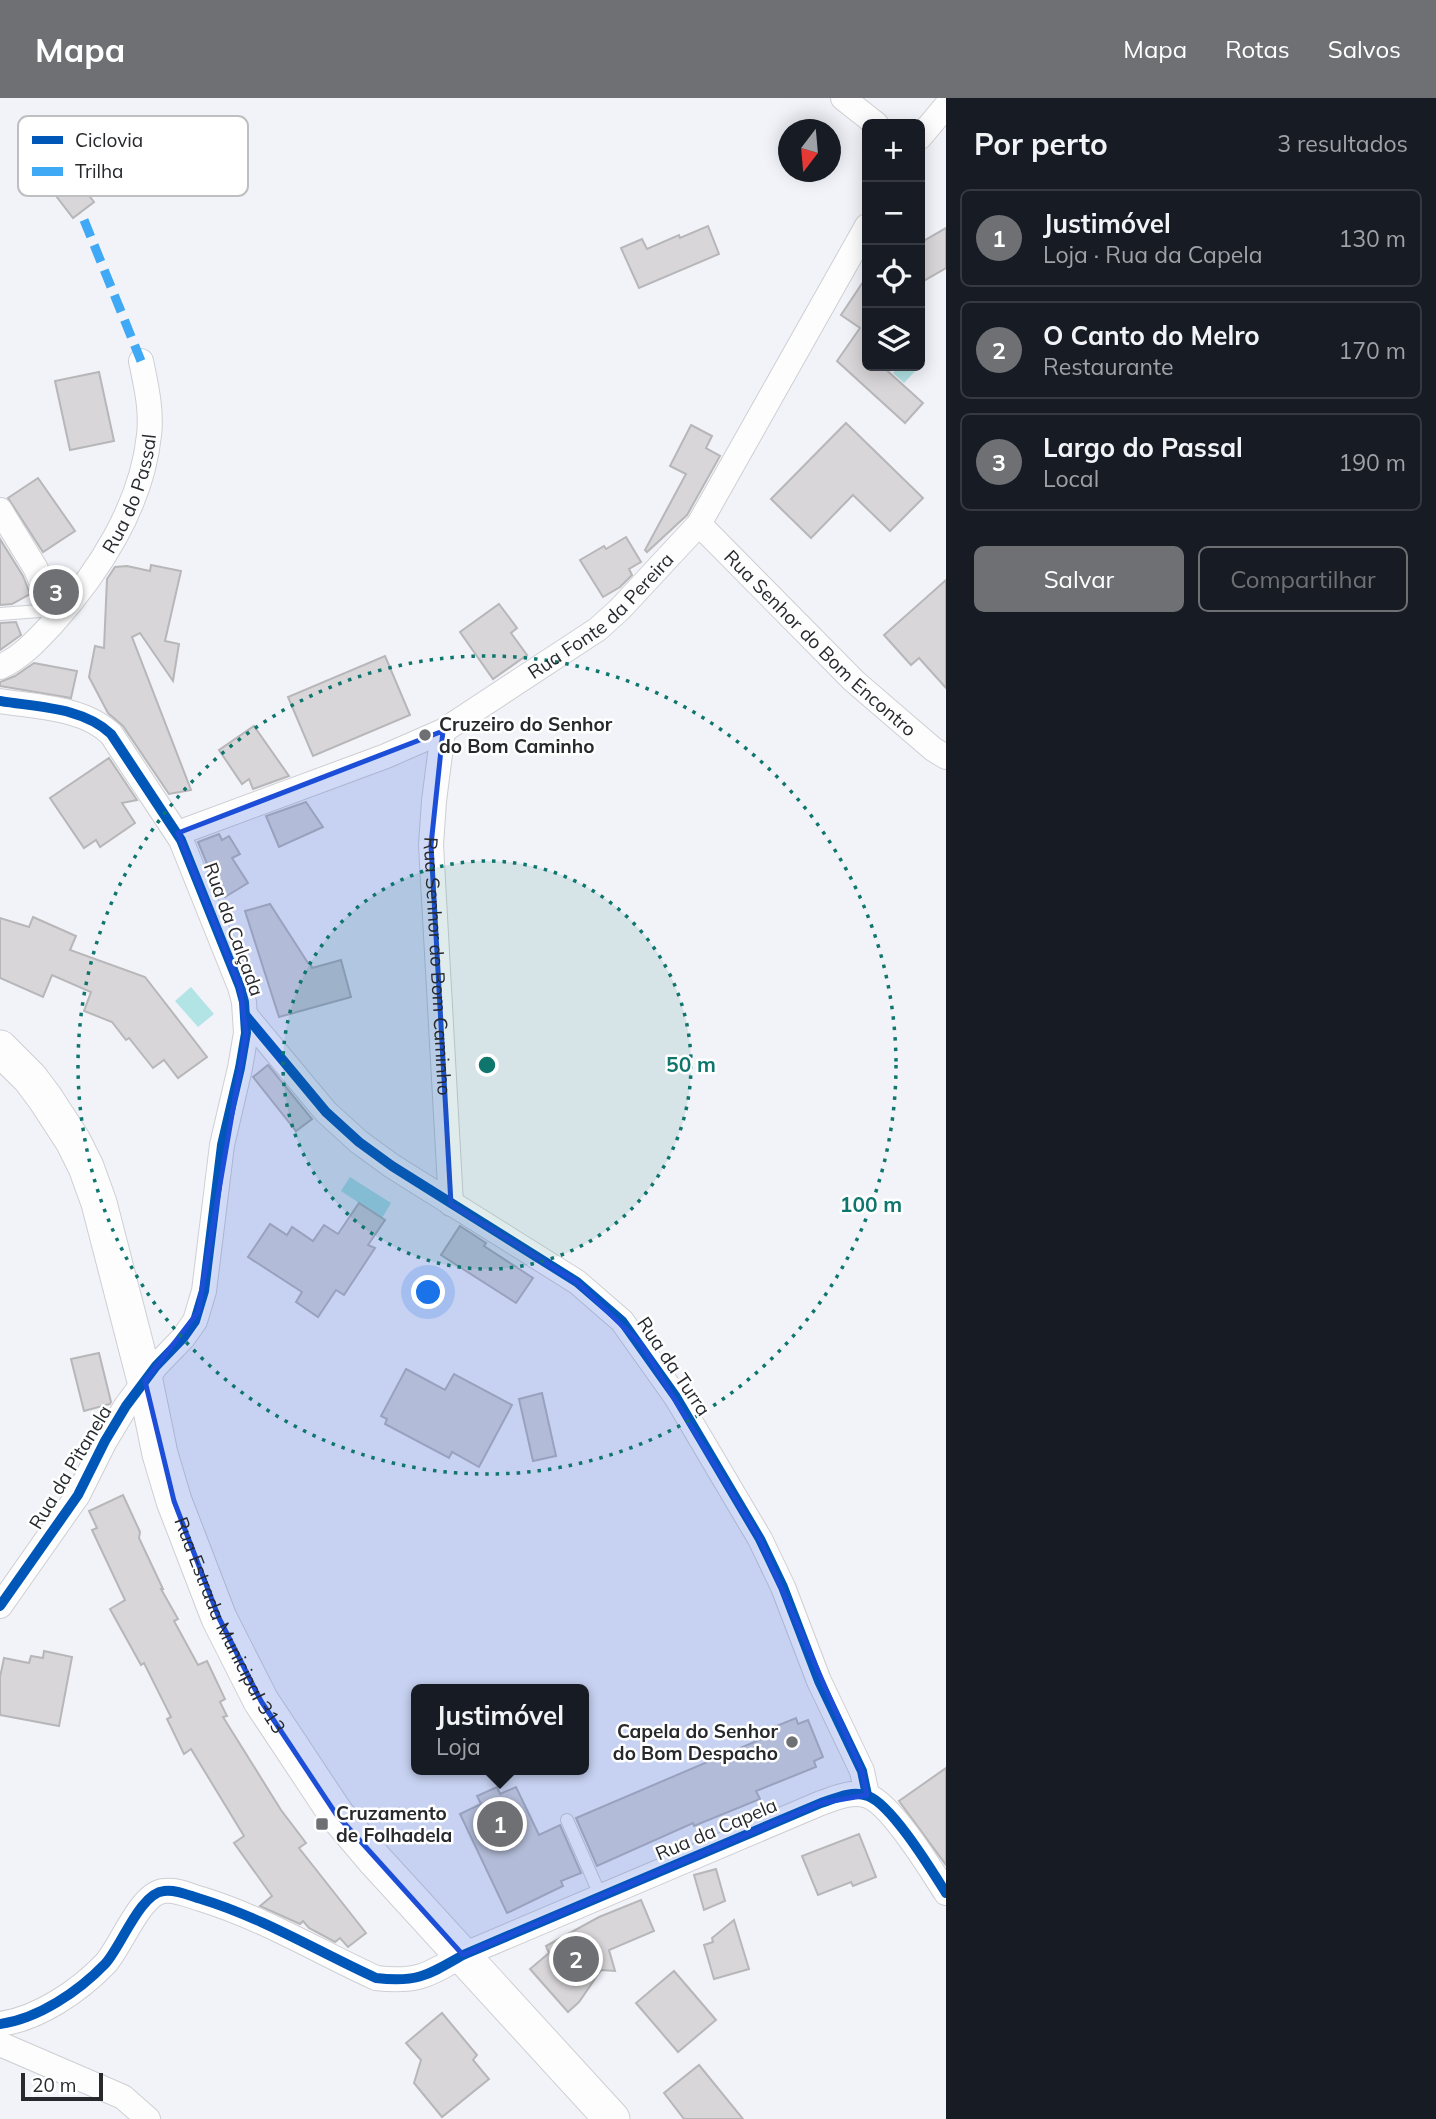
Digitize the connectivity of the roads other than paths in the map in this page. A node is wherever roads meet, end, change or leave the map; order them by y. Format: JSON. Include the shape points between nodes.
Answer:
{"nodes":[{"id":1,"x":843,"y":98,"type":"edge"},
{"id":2,"x":946,"y":106,"type":"edge"},
{"id":3,"x":870,"y":119,"type":"edge"},
{"id":4,"x":925,"y":131,"type":"edge"},
{"id":5,"x":862,"y":235,"type":"edge"},
{"id":6,"x":141,"y":361,"type":"dead end"},
{"id":7,"x":0,"y":510,"type":"edge"},
{"id":8,"x":699,"y":524,"type":"junction"},
{"id":9,"x":0,"y":614,"type":"edge"},
{"id":10,"x":55,"y":614,"type":"junction"},
{"id":11,"x":0,"y":667,"type":"edge"},
{"id":12,"x":0,"y":701,"type":"edge"},
{"id":13,"x":443,"y":731,"type":"junction"},
{"id":14,"x":946,"y":757,"type":"edge"},
{"id":15,"x":178,"y":833,"type":"junction"},
{"id":16,"x":246,"y":1016,"type":"junction"},
{"id":17,"x":0,"y":1048,"type":"edge"},
{"id":18,"x":451,"y":1204,"type":"junction"},
{"id":19,"x":145,"y":1381,"type":"junction"},
{"id":20,"x":0,"y":1606,"type":"edge"},
{"id":21,"x":867,"y":1795,"type":"junction"},
{"id":22,"x":567,"y":1820,"type":"dead end"},
{"id":23,"x":946,"y":1893,"type":"edge"},
{"id":24,"x":601,"y":1896,"type":"junction"},
{"id":25,"x":463,"y":1955,"type":"junction"},
{"id":26,"x":0,"y":2024,"type":"edge"},
{"id":27,"x":0,"y":2044,"type":"edge"},
{"id":28,"x":148,"y":2119,"type":"edge"},
{"id":29,"x":612,"y":2119,"type":"edge"}],
"edges":[{"from":1,"to":3,"type":"street"},
{"from":2,"to":4,"type":"street"},
{"from":5,"to":8,"type":"street","name":"Rua Fonte da Pereira"},
{"from":6,"to":10,"type":"street","name":"Rua do Passal","via":[[150,434],[138,485],[102,560],[78,595]]},
{"from":7,"to":10,"type":"street","via":[[36,569]]},
{"from":8,"to":13,"type":"street","name":"Rua Fonte da Pereira","via":[[598,629]]},
{"from":8,"to":14,"type":"street","name":"Rua Senhor do Bom Encontro","via":[[854,681]]},
{"from":9,"to":10,"type":"lane"},
{"from":10,"to":11,"type":"street","name":"Rua do Passal","via":[[27,650]]},
{"from":12,"to":15,"type":"street","name":"Rua da Calçada","via":[[78,715],[103,726]]},
{"from":13,"to":15,"type":"street","name":"Rua Fonte da Pereira"},
{"from":13,"to":18,"type":"street","name":"Rua Senhor do Bom Caminho","via":[[431,845]]},
{"from":15,"to":16,"type":"street","name":"Rua da Calçada","via":[[240,987]]},
{"from":16,"to":18,"type":"street","name":"Rua da Turra","via":[[342,1127]]},
{"from":16,"to":19,"type":"street","name":"Rua da Calçada","via":[[240,1068],[222,1144],[201,1302],[189,1330]]},
{"from":17,"to":19,"type":"main road","name":"Rua Estrada Municipal 313","via":[[38,1088],[86,1167]]},
{"from":18,"to":21,"type":"street","name":"Rua da Turra","via":[[577,1282],[641,1344],[760,1539],[862,1771]]},
{"from":19,"to":20,"type":"street","name":"Rua da Pitanela","via":[[118,1418],[78,1495]]},
{"from":19,"to":25,"type":"main road","name":"Rua Estrada Municipal 313","via":[[174,1500],[219,1618],[261,1701],[336,1814]]},
{"from":21,"to":23,"type":"street","via":[[886,1810]]},
{"from":21,"to":24,"type":"street","name":"Rua da Capela","via":[[835,1798]]},
{"from":22,"to":24,"type":"lane"},
{"from":24,"to":25,"type":"street","name":"Rua da Capela"},
{"from":25,"to":26,"type":"street","name":"Rua da Capela","via":[[415,1979],[376,1978],[247,1914],[165,1891],[151,1897],[91,1977],[43,2010]]},
{"from":25,"to":29,"type":"main road","name":"Rua Estrada Municipal 313"},
{"from":27,"to":28,"type":"street","via":[[122,2097]]}]}
